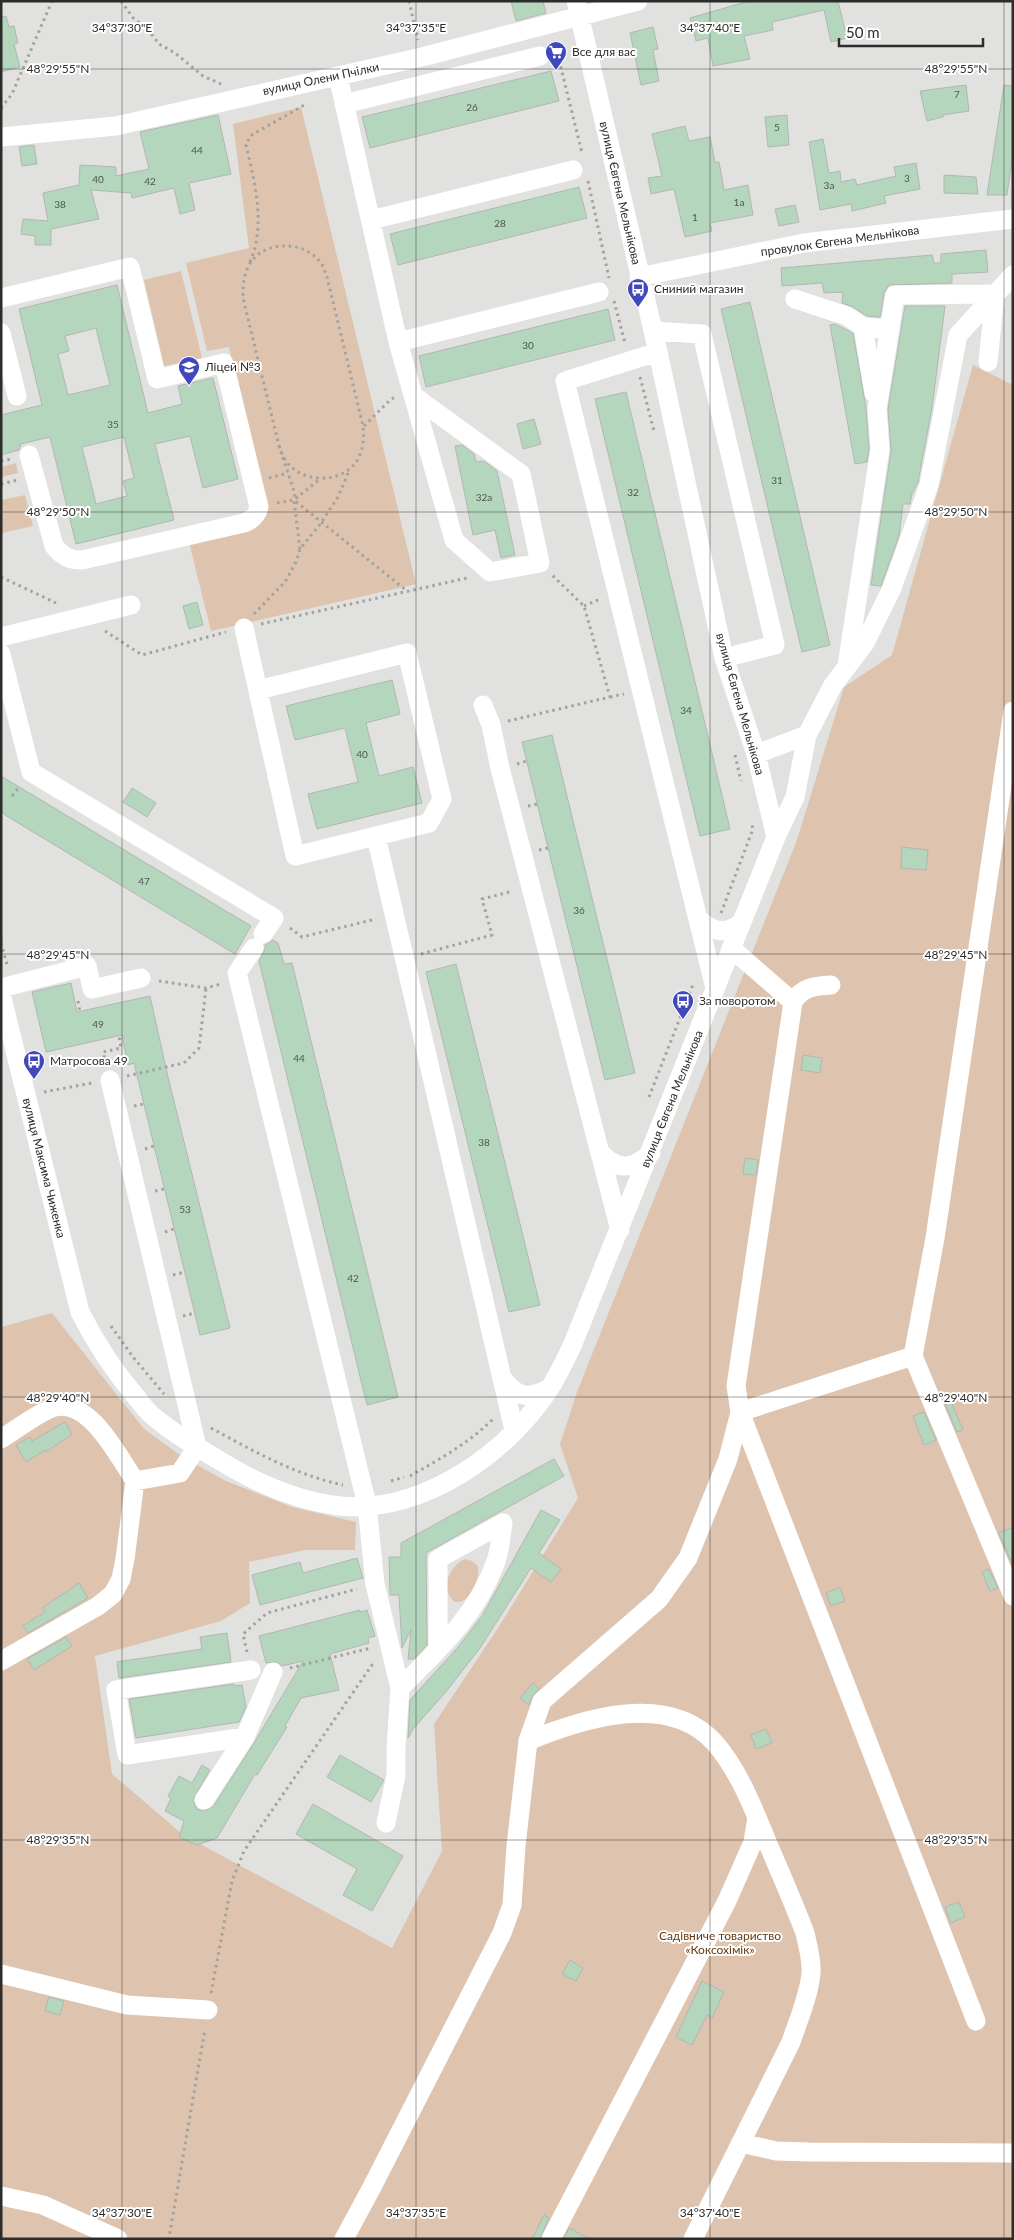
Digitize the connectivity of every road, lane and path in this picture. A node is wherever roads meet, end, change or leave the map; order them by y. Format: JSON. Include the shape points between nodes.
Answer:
{"nodes":[{"id":1,"x":52,"y":1,"type":"edge"},
{"id":2,"x":122,"y":1,"type":"edge"},
{"id":3,"x":410,"y":1,"type":"edge"},
{"id":4,"x":638,"y":1,"type":"edge"},
{"id":5,"x":578,"y":9,"type":"edge"},
{"id":6,"x":549,"y":55,"type":"joint"},
{"id":7,"x":422,"y":57,"type":"junction"},
{"id":8,"x":338,"y":76,"type":"junction"},
{"id":9,"x":222,"y":84,"type":"dead end"},
{"id":10,"x":308,"y":103,"type":"dead end"},
{"id":11,"x":344,"y":104,"type":"junction"},
{"id":12,"x":1,"y":108,"type":"edge"},
{"id":13,"x":1,"y":137,"type":"edge"},
{"id":14,"x":581,"y":169,"type":"junction"},
{"id":15,"x":1013,"y":219,"type":"edge"},
{"id":16,"x":371,"y":220,"type":"junction"},
{"id":17,"x":248,"y":265,"type":"junction"},
{"id":18,"x":1013,"y":275,"type":"edge"},
{"id":19,"x":640,"y":276,"type":"junction"},
{"id":20,"x":608,"y":290,"type":"junction"},
{"id":21,"x":995,"y":294,"type":"junction"},
{"id":22,"x":1,"y":298,"type":"edge"},
{"id":23,"x":795,"y":299,"type":"dead end"},
{"id":24,"x":863,"y":327,"type":"junction"},
{"id":25,"x":890,"y":329,"type":"junction"},
{"id":26,"x":653,"y":331,"type":"junction"},
{"id":27,"x":1,"y":333,"type":"edge"},
{"id":28,"x":398,"y":342,"type":"junction"},
{"id":29,"x":658,"y":352,"type":"junction"},
{"id":30,"x":632,"y":360,"type":"junction"},
{"id":31,"x":988,"y":362,"type":"dead end"},
{"id":32,"x":17,"y":396,"type":"dead end"},
{"id":33,"x":415,"y":397,"type":"junction"},
{"id":34,"x":391,"y":399,"type":"dead end"},
{"id":35,"x":877,"y":410,"type":"junction"},
{"id":36,"x":363,"y":426,"type":"junction"},
{"id":37,"x":655,"y":436,"type":"dead end"},
{"id":38,"x":279,"y":446,"type":"junction"},
{"id":39,"x":29,"y":455,"type":"dead end"},
{"id":40,"x":350,"y":467,"type":"junction"},
{"id":41,"x":320,"y":479,"type":"junction"},
{"id":42,"x":294,"y":500,"type":"junction"},
{"id":43,"x":259,"y":507,"type":"junction"},
{"id":44,"x":321,"y":523,"type":"junction"},
{"id":45,"x":300,"y":549,"type":"junction"},
{"id":46,"x":540,"y":563,"type":"junction"},
{"id":47,"x":490,"y":572,"type":"junction"},
{"id":48,"x":1,"y":577,"type":"edge"},
{"id":49,"x":407,"y":592,"type":"junction"},
{"id":50,"x":131,"y":604,"type":"dead end"},
{"id":51,"x":84,"y":617,"type":"junction"},
{"id":52,"x":241,"y":628,"type":"junction"},
{"id":53,"x":1,"y":637,"type":"edge"},
{"id":54,"x":1,"y":654,"type":"edge"},
{"id":55,"x":724,"y":658,"type":"junction"},
{"id":56,"x":846,"y":668,"type":"junction"},
{"id":57,"x":258,"y":690,"type":"junction"},
{"id":58,"x":483,"y":705,"type":"dead end"},
{"id":59,"x":1013,"y":710,"type":"edge"},
{"id":60,"x":490,"y":725,"type":"junction"},
{"id":61,"x":807,"y":735,"type":"junction"},
{"id":62,"x":734,"y":752,"type":"dead end"},
{"id":63,"x":756,"y":754,"type":"junction"},
{"id":64,"x":744,"y":791,"type":"dead end"},
{"id":65,"x":751,"y":819,"type":"dead end"},
{"id":66,"x":376,"y":836,"type":"junction"},
{"id":67,"x":776,"y":837,"type":"junction"},
{"id":68,"x":530,"y":887,"type":"junction"},
{"id":69,"x":394,"y":915,"type":"junction"},
{"id":70,"x":274,"y":918,"type":"junction"},
{"id":71,"x":698,"y":918,"type":"junction"},
{"id":72,"x":742,"y":922,"type":"junction"},
{"id":73,"x":714,"y":930,"type":"junction"},
{"id":74,"x":1,"y":943,"type":"edge"},
{"id":75,"x":731,"y":948,"type":"junction"},
{"id":76,"x":404,"y":958,"type":"junction"},
{"id":77,"x":140,"y":978,"type":"joint"},
{"id":78,"x":695,"y":980,"type":"dead end"},
{"id":79,"x":832,"y":985,"type":"dead end"},
{"id":80,"x":715,"y":988,"type":"junction"},
{"id":81,"x":5,"y":989,"type":"edge"},
{"id":82,"x":793,"y":1002,"type":"junction"},
{"id":83,"x":118,"y":1036,"type":"dead end"},
{"id":84,"x":110,"y":1080,"type":"junction"},
{"id":85,"x":41,"y":1093,"type":"dead end"},
{"id":86,"x":648,"y":1100,"type":"dead end"},
{"id":87,"x":599,"y":1151,"type":"junction"},
{"id":88,"x":651,"y":1152,"type":"junction"},
{"id":89,"x":620,"y":1230,"type":"junction"},
{"id":90,"x":73,"y":1284,"type":"joint"},
{"id":91,"x":108,"y":1321,"type":"dead end"},
{"id":92,"x":913,"y":1356,"type":"junction"},
{"id":93,"x":502,"y":1378,"type":"junction"},
{"id":94,"x":548,"y":1389,"type":"junction"},
{"id":95,"x":168,"y":1397,"type":"dead end"},
{"id":96,"x":508,"y":1405,"type":"junction"},
{"id":97,"x":740,"y":1412,"type":"junction"},
{"id":98,"x":190,"y":1416,"type":"junction"},
{"id":99,"x":514,"y":1430,"type":"junction"},
{"id":100,"x":1,"y":1438,"type":"edge"},
{"id":101,"x":197,"y":1447,"type":"junction"},
{"id":102,"x":136,"y":1481,"type":"junction"},
{"id":103,"x":363,"y":1487,"type":"junction"},
{"id":104,"x":368,"y":1505,"type":"junction"},
{"id":105,"x":375,"y":1584,"type":"junction"},
{"id":106,"x":1013,"y":1596,"type":"edge"},
{"id":107,"x":389,"y":1643,"type":"junction"},
{"id":108,"x":438,"y":1650,"type":"junction"},
{"id":109,"x":1,"y":1661,"type":"edge"},
{"id":110,"x":250,"y":1670,"type":"joint"},
{"id":111,"x":273,"y":1672,"type":"joint"},
{"id":112,"x":400,"y":1688,"type":"junction"},
{"id":113,"x":245,"y":1738,"type":"junction"},
{"id":114,"x":528,"y":1741,"type":"junction"},
{"id":115,"x":204,"y":1800,"type":"dead end"},
{"id":116,"x":757,"y":1816,"type":"junction"},
{"id":117,"x":386,"y":1823,"type":"dead end"},
{"id":118,"x":1,"y":1974,"type":"edge"},
{"id":119,"x":208,"y":2010,"type":"junction"},
{"id":120,"x":976,"y":2020,"type":"dead end"},
{"id":121,"x":741,"y":2143,"type":"junction"},
{"id":122,"x":1013,"y":2153,"type":"edge"},
{"id":123,"x":1,"y":2196,"type":"edge"},
{"id":124,"x":118,"y":2239,"type":"edge"},
{"id":125,"x":167,"y":2239,"type":"edge"},
{"id":126,"x":344,"y":2239,"type":"edge"},
{"id":127,"x":551,"y":2239,"type":"edge"},
{"id":128,"x":693,"y":2239,"type":"edge"}],
"edges":[{"from":1,"to":12,"type":"path","via":[[12,94]]},
{"from":2,"to":9,"type":"path","via":[[158,44],[175,53],[203,76]]},
{"from":3,"to":7,"type":"path"},
{"from":4,"to":5,"type":"street","name":"вулиця Олени Пчілки"},
{"from":5,"to":7,"type":"street","name":"вулиця Олени Пчілки"},
{"from":5,"to":19,"type":"street","name":"вулиця Євгена Мельнікова"},
{"from":6,"to":11,"type":"street"},
{"from":6,"to":14,"type":"path"},
{"from":7,"to":8,"type":"street","name":"вулиця Олени Пчілки"},
{"from":8,"to":11,"type":"street"},
{"from":8,"to":13,"type":"street","name":"вулиця Олени Пчілки","via":[[116,126]]},
{"from":10,"to":17,"type":"path","via":[[250,136],[246,145],[258,204],[255,249]]},
{"from":11,"to":16,"type":"street"},
{"from":14,"to":16,"type":"street"},
{"from":14,"to":20,"type":"path"},
{"from":15,"to":19,"type":"street","name":"провулок Євгена Мельнікова","via":[[804,243]]},
{"from":16,"to":28,"type":"street"},
{"from":17,"to":36,"type":"path","via":[[260,253],[275,246],[292,245],[308,251],[320,262],[327,278]]},
{"from":17,"to":38,"type":"path","via":[[243,281],[243,298]]},
{"from":18,"to":21,"type":"street"},
{"from":19,"to":26,"type":"street","name":"вулиця Євгена Мельнікова"},
{"from":20,"to":28,"type":"street"},
{"from":20,"to":30,"type":"path"},
{"from":21,"to":25,"type":"street","via":[[895,295]]},
{"from":21,"to":31,"type":"street"},
{"from":21,"to":56,"type":"street","via":[[958,335],[929,485],[892,588],[865,643]]},
{"from":22,"to":43,"type":"street","via":[[130,267],[158,379],[224,363]]},
{"from":23,"to":24,"type":"street","via":[[847,316]]},
{"from":24,"to":25,"type":"street"},
{"from":24,"to":35,"type":"street"},
{"from":25,"to":35,"type":"street"},
{"from":26,"to":29,"type":"street","name":"вулиця Євгена Мельнікова"},
{"from":26,"to":55,"type":"street","via":[[702,334],[775,645]]},
{"from":27,"to":32,"type":"street"},
{"from":28,"to":33,"type":"street"},
{"from":29,"to":30,"type":"street"},
{"from":29,"to":55,"type":"street","name":"вулиця Євгена Мельнікова"},
{"from":30,"to":37,"type":"path"},
{"from":30,"to":71,"type":"street","via":[[565,381]]},
{"from":33,"to":46,"type":"street","via":[[521,474]]},
{"from":33,"to":47,"type":"street","via":[[454,540]]},
{"from":34,"to":36,"type":"path"},
{"from":35,"to":56,"type":"street","via":[[880,449]]},
{"from":36,"to":40,"type":"path","via":[[364,443]]},
{"from":38,"to":41,"type":"path","via":[[286,461],[299,473]]},
{"from":38,"to":42,"type":"path","via":[[295,494]]},
{"from":39,"to":43,"type":"street","via":[[54,546],[59,553],[74,560],[244,523],[255,516]]},
{"from":40,"to":41,"type":"path","via":[[332,478]]},
{"from":40,"to":44,"type":"path","via":[[338,498]]},
{"from":41,"to":42,"type":"path"},
{"from":42,"to":43,"type":"path"},
{"from":42,"to":44,"type":"path"},
{"from":42,"to":45,"type":"path"},
{"from":44,"to":45,"type":"path"},
{"from":44,"to":49,"type":"path"},
{"from":45,"to":52,"type":"path","via":[[285,582]]},
{"from":46,"to":47,"type":"street"},
{"from":46,"to":60,"type":"path","via":[[584,606],[610,697]]},
{"from":47,"to":49,"type":"path"},
{"from":48,"to":51,"type":"path"},
{"from":49,"to":52,"type":"path"},
{"from":50,"to":51,"type":"street"},
{"from":51,"to":52,"type":"path","via":[[142,655]]},
{"from":51,"to":53,"type":"street"},
{"from":52,"to":57,"type":"street"},
{"from":54,"to":70,"type":"street","via":[[31,772]]},
{"from":55,"to":63,"type":"street","name":"вулиця Євгена Мельнікова"},
{"from":56,"to":61,"type":"street","via":[[833,684]]},
{"from":57,"to":66,"type":"street","via":[[295,856]]},
{"from":57,"to":66,"type":"street","via":[[407,653],[442,799],[429,823]]},
{"from":58,"to":60,"type":"street"},
{"from":59,"to":92,"type":"street","via":[[935,1238]]},
{"from":60,"to":68,"type":"street"},
{"from":61,"to":63,"type":"street"},
{"from":61,"to":67,"type":"street","via":[[795,797]]},
{"from":62,"to":64,"type":"path"},
{"from":63,"to":67,"type":"street","name":"вулиця Євгена Мельнікова"},
{"from":65,"to":73,"type":"path","via":[[753,829]]},
{"from":66,"to":69,"type":"street"},
{"from":67,"to":72,"type":"street","name":"вулиця Євгена Мельнікова"},
{"from":68,"to":76,"type":"path","via":[[482,899],[492,935]]},
{"from":68,"to":87,"type":"street"},
{"from":69,"to":70,"type":"path","via":[[302,937]]},
{"from":69,"to":76,"type":"street"},
{"from":70,"to":103,"type":"street","via":[[237,973]]},
{"from":71,"to":73,"type":"street"},
{"from":71,"to":80,"type":"street"},
{"from":72,"to":73,"type":"street","via":[[729,930]]},
{"from":72,"to":75,"type":"street","name":"вулиця Євгена Мельнікова"},
{"from":74,"to":81,"type":"path"},
{"from":75,"to":80,"type":"street","name":"вулиця Євгена Мельнікова"},
{"from":75,"to":82,"type":"street"},
{"from":76,"to":93,"type":"street"},
{"from":77,"to":81,"type":"street","via":[[92,989],[87,966]]},
{"from":77,"to":84,"type":"path","via":[[206,988],[199,1048],[184,1063]]},
{"from":78,"to":86,"type":"path"},
{"from":79,"to":82,"type":"street","via":[[806,988]]},
{"from":80,"to":88,"type":"street","name":"вулиця Євгена Мельнікова"},
{"from":81,"to":90,"type":"street","name":"вулиця Максима Чиженка"},
{"from":82,"to":97,"type":"street","via":[[736,1386]]},
{"from":83,"to":84,"type":"path","via":[[121,1048],[104,1052]]},
{"from":84,"to":85,"type":"path"},
{"from":84,"to":98,"type":"street"},
{"from":87,"to":88,"type":"street","via":[[613,1164],[622,1166],[643,1160]]},
{"from":87,"to":89,"type":"street"},
{"from":88,"to":89,"type":"street","name":"вулиця Євгена Мельнікова"},
{"from":89,"to":94,"type":"street","name":"вулиця Євгена Мельнікова","via":[[572,1346]]},
{"from":90,"to":101,"type":"street","name":"вулиця Євгена Мельнікова","via":[[80,1312],[114,1372],[153,1416]]},
{"from":91,"to":95,"type":"path","via":[[133,1357]]},
{"from":92,"to":97,"type":"street"},
{"from":92,"to":106,"type":"street"},
{"from":93,"to":94,"type":"street","via":[[512,1390],[528,1396]]},
{"from":93,"to":96,"type":"street"},
{"from":94,"to":99,"type":"street","name":"вулиця Євгена Мельнікова"},
{"from":96,"to":99,"type":"street"},
{"from":96,"to":103,"type":"path","via":[[480,1432],[434,1463],[410,1476]]},
{"from":97,"to":114,"type":"street","via":[[728,1459],[688,1558],[659,1599],[542,1701]]},
{"from":97,"to":120,"type":"street"},
{"from":98,"to":101,"type":"street"},
{"from":98,"to":103,"type":"path","via":[[301,1472],[342,1485]]},
{"from":99,"to":104,"type":"street","name":"вулиця Євгена Мельнікова","via":[[443,1485],[392,1503]]},
{"from":100,"to":102,"type":"street","via":[[54,1408],[72,1407],[90,1418]]},
{"from":101,"to":102,"type":"street","via":[[180,1473]]},
{"from":101,"to":104,"type":"street","name":"вулиця Євгена Мельнікова","via":[[234,1470],[292,1496],[341,1506]]},
{"from":102,"to":109,"type":"street","via":[[121,1579],[113,1594],[98,1606]]},
{"from":103,"to":104,"type":"street"},
{"from":104,"to":105,"type":"street"},
{"from":105,"to":107,"type":"street"},
{"from":105,"to":110,"type":"path","via":[[267,1613],[243,1634]]},
{"from":107,"to":111,"type":"path"},
{"from":107,"to":112,"type":"street"},
{"from":107,"to":119,"type":"path","via":[[362,1677],[244,1851],[232,1881]]},
{"from":108,"to":108,"type":"street","via":[[477,1604],[496,1562],[503,1523],[438,1559]]},
{"from":108,"to":112,"type":"street"},
{"from":110,"to":113,"type":"street","via":[[116,1690],[127,1755]]},
{"from":111,"to":113,"type":"street"},
{"from":112,"to":117,"type":"street","via":[[396,1775]]},
{"from":113,"to":115,"type":"street"},
{"from":114,"to":116,"type":"street","via":[[567,1725],[609,1716],[630,1713],[669,1717],[700,1730],[713,1741],[736,1775]]},
{"from":114,"to":126,"type":"street","via":[[512,1906],[502,1933]]},
{"from":116,"to":121,"type":"street","via":[[805,1934],[811,1973],[790,2042]]},
{"from":116,"to":127,"type":"street","via":[[753,1842],[727,1901]]},
{"from":118,"to":119,"type":"street","via":[[127,2005]]},
{"from":119,"to":125,"type":"path"},
{"from":121,"to":122,"type":"street","via":[[784,2151]]},
{"from":121,"to":128,"type":"street"},
{"from":123,"to":124,"type":"street","via":[[43,2205]]}]}
